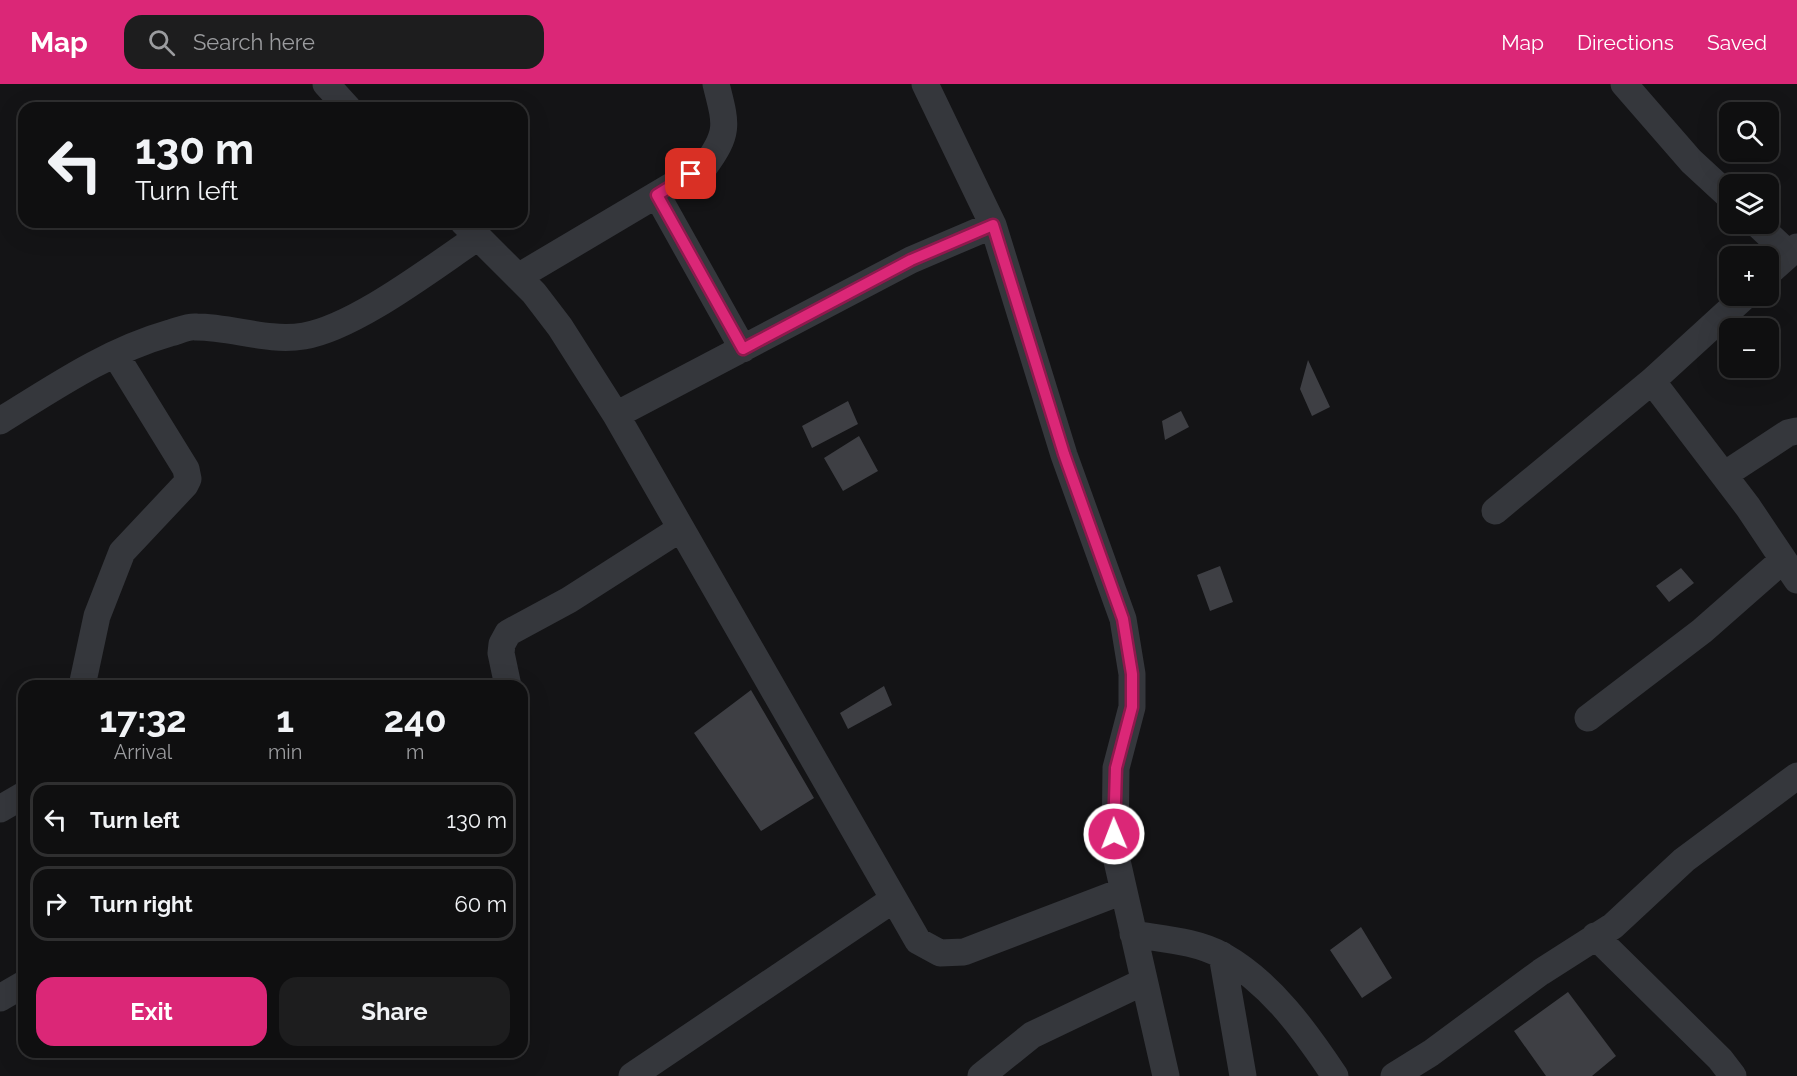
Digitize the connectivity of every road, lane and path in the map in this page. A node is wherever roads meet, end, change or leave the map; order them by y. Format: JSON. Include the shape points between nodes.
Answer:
{"nodes":[{"id":1,"x":326,"y":84,"type":"edge"},
{"id":2,"x":716,"y":84,"type":"edge"},
{"id":3,"x":926,"y":84,"type":"edge"},
{"id":4,"x":1624,"y":84,"type":"edge"},
{"id":5,"x":342,"y":102,"type":"edge"},
{"id":6,"x":1719,"y":187,"type":"edge"},
{"id":7,"x":657,"y":195,"type":"junction"},
{"id":8,"x":993,"y":225,"type":"junction"},
{"id":9,"x":470,"y":230,"type":"edge"},
{"id":10,"x":1771,"y":234,"type":"edge"},
{"id":11,"x":1793,"y":250,"type":"edge"},
{"id":12,"x":1779,"y":263,"type":"edge"},
{"id":13,"x":518,"y":277,"type":"junction"},
{"id":14,"x":1734,"y":306,"type":"edge"},
{"id":15,"x":743,"y":349,"type":"junction"},
{"id":16,"x":115,"y":354,"type":"junction"},
{"id":17,"x":1652,"y":381,"type":"junction"},
{"id":18,"x":616,"y":415,"type":"junction"},
{"id":19,"x":0,"y":420,"type":"edge"},
{"id":20,"x":1797,"y":431,"type":"edge"},
{"id":21,"x":1724,"y":475,"type":"junction"},
{"id":22,"x":1495,"y":511,"type":"dead end"},
{"id":23,"x":680,"y":529,"type":"junction"},
{"id":24,"x":1790,"y":570,"type":"edge"},
{"id":25,"x":83,"y":680,"type":"edge"},
{"id":26,"x":507,"y":680,"type":"edge"},
{"id":27,"x":1588,"y":718,"type":"dead end"},
{"id":28,"x":1797,"y":776,"type":"edge"},
{"id":29,"x":18,"y":798,"type":"edge"},
{"id":30,"x":0,"y":809,"type":"edge"},
{"id":31,"x":1122,"y":891,"type":"junction"},
{"id":32,"x":894,"y":899,"type":"junction"},
{"id":33,"x":1133,"y":934,"type":"junction"},
{"id":34,"x":1595,"y":936,"type":"junction"},
{"id":35,"x":1222,"y":955,"type":"junction"},
{"id":36,"x":1143,"y":982,"type":"junction"},
{"id":37,"x":18,"y":988,"type":"edge"},
{"id":38,"x":0,"y":998,"type":"edge"},
{"id":39,"x":632,"y":1076,"type":"edge"},
{"id":40,"x":981,"y":1076,"type":"edge"},
{"id":41,"x":1166,"y":1076,"type":"edge"},
{"id":42,"x":1243,"y":1076,"type":"edge"},
{"id":43,"x":1335,"y":1076,"type":"edge"},
{"id":44,"x":1394,"y":1076,"type":"edge"},
{"id":45,"x":1733,"y":1076,"type":"edge"}],
"edges":[{"from":1,"to":5,"type":"street"},
{"from":2,"to":7,"type":"street","via":[[723,110],[723,139],[705,166]]},
{"from":3,"to":8,"type":"street"},
{"from":4,"to":6,"type":"street","via":[[1691,161]]},
{"from":7,"to":13,"type":"street"},
{"from":7,"to":15,"type":"street"},
{"from":8,"to":15,"type":"street","via":[[911,260]]},
{"from":8,"to":31,"type":"street","via":[[1064,454],[1123,619],[1132,674],[1132,707],[1116,768],[1113,816]]},
{"from":9,"to":13,"type":"street"},
{"from":9,"to":16,"type":"street","via":[[418,278],[341,324],[304,336],[262,337],[194,326]]},
{"from":10,"to":11,"type":"street"},
{"from":11,"to":12,"type":"street"},
{"from":13,"to":18,"type":"street","via":[[561,327]]},
{"from":14,"to":17,"type":"street"},
{"from":15,"to":18,"type":"street"},
{"from":16,"to":19,"type":"street"},
{"from":16,"to":25,"type":"street","via":[[188,478],[123,552],[97,616]]},
{"from":17,"to":21,"type":"street"},
{"from":17,"to":22,"type":"street"},
{"from":18,"to":23,"type":"street"},
{"from":20,"to":21,"type":"street"},
{"from":21,"to":24,"type":"street"},
{"from":23,"to":26,"type":"street","via":[[569,600],[508,633],[501,653]]},
{"from":23,"to":32,"type":"street"},
{"from":24,"to":27,"type":"street"},
{"from":28,"to":34,"type":"street","via":[[1684,860],[1614,926]]},
{"from":29,"to":30,"type":"street"},
{"from":31,"to":32,"type":"street","via":[[964,952],[939,953],[918,941]]},
{"from":31,"to":33,"type":"street"},
{"from":32,"to":39,"type":"street"},
{"from":33,"to":35,"type":"street"},
{"from":33,"to":36,"type":"street"},
{"from":34,"to":44,"type":"street"},
{"from":34,"to":45,"type":"street"},
{"from":35,"to":42,"type":"street"},
{"from":35,"to":43,"type":"street","via":[[1268,990],[1302,1027]]},
{"from":36,"to":40,"type":"street","via":[[1032,1035]]},
{"from":36,"to":41,"type":"street"},
{"from":37,"to":38,"type":"street"}]}
